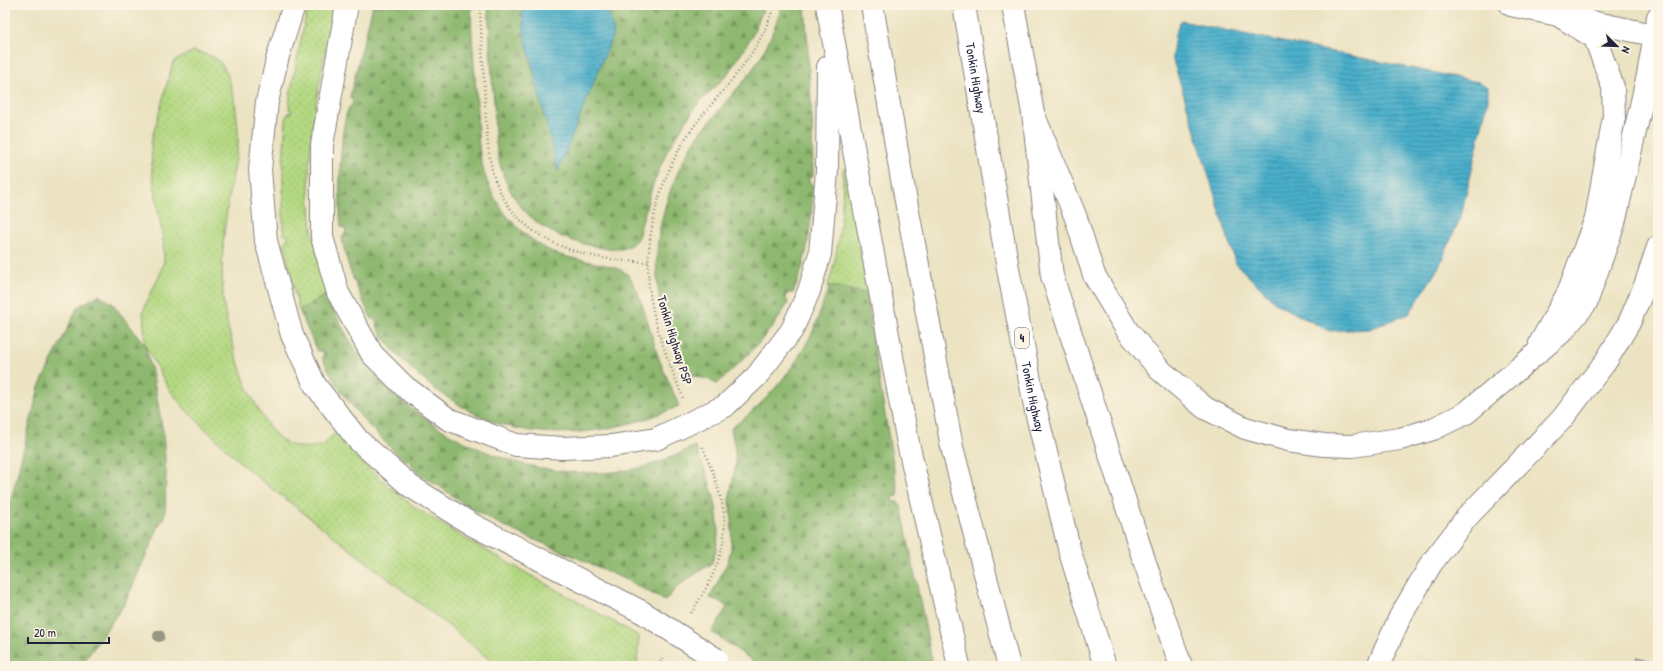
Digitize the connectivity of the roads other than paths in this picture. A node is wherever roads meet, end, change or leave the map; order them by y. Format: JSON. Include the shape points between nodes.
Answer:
{"nodes":[{"id":1,"x":282,"y":5,"type":"edge"},
{"id":2,"x":294,"y":5,"type":"edge"},
{"id":3,"x":347,"y":5,"type":"edge"},
{"id":4,"x":872,"y":5,"type":"edge"},
{"id":5,"x":964,"y":5,"type":"edge"},
{"id":6,"x":1013,"y":5,"type":"edge"},
{"id":7,"x":1511,"y":5,"type":"edge"},
{"id":8,"x":828,"y":11,"type":"edge"},
{"id":9,"x":1558,"y":15,"type":"junction"},
{"id":10,"x":1657,"y":30,"type":"edge"},
{"id":11,"x":278,"y":56,"type":"junction"},
{"id":12,"x":1033,"y":113,"type":"junction"},
{"id":13,"x":1658,"y":247,"type":"edge"},
{"id":14,"x":1532,"y":356,"type":"junction"},
{"id":15,"x":721,"y":662,"type":"edge"},
{"id":16,"x":959,"y":666,"type":"edge"},
{"id":17,"x":1009,"y":666,"type":"edge"},
{"id":18,"x":1106,"y":666,"type":"edge"},
{"id":19,"x":1181,"y":666,"type":"edge"},
{"id":20,"x":1378,"y":666,"type":"edge"}],
"edges":[{"from":1,"to":11,"type":"highway"},
{"from":2,"to":11,"type":"highway"},
{"from":3,"to":8,"type":"highway","bridge":true,"via":[[322,145],[322,237],[338,293],[372,354],[405,387],[448,419],[516,445],[563,448],[611,446],[656,439],[725,406],[756,376],[792,330],[809,292],[820,254],[827,171]]},
{"from":4,"to":17,"type":"highway","via":[[952,446]]},
{"from":5,"to":18,"type":"highway","name":"Tonkin Highway","number":"4","via":[[1008,269],[1036,411],[1070,552]]},
{"from":6,"to":12,"type":"highway"},
{"from":7,"to":9,"type":"highway"},
{"from":8,"to":16,"type":"highway","via":[[908,443]]},
{"from":9,"to":10,"type":"highway"},
{"from":9,"to":14,"type":"highway","via":[[1595,38],[1613,87],[1614,117],[1596,218],[1568,293]]},
{"from":10,"to":14,"type":"highway","via":[[1614,223],[1586,303],[1563,331]]},
{"from":11,"to":15,"type":"highway","bridge":true,"via":[[267,102],[260,170],[266,241],[292,335],[315,385],[358,440],[410,486],[471,524],[642,612]]},
{"from":12,"to":14,"type":"highway","via":[[1076,218],[1094,275],[1127,330],[1159,369],[1205,408],[1245,428],[1288,440],[1324,445],[1352,446],[1400,439],[1433,429],[1466,413]]},
{"from":12,"to":19,"type":"highway","via":[[1052,276]]},
{"from":13,"to":20,"type":"highway","via":[[1629,323],[1606,361],[1562,419],[1468,517],[1431,564],[1400,616]]}]}
